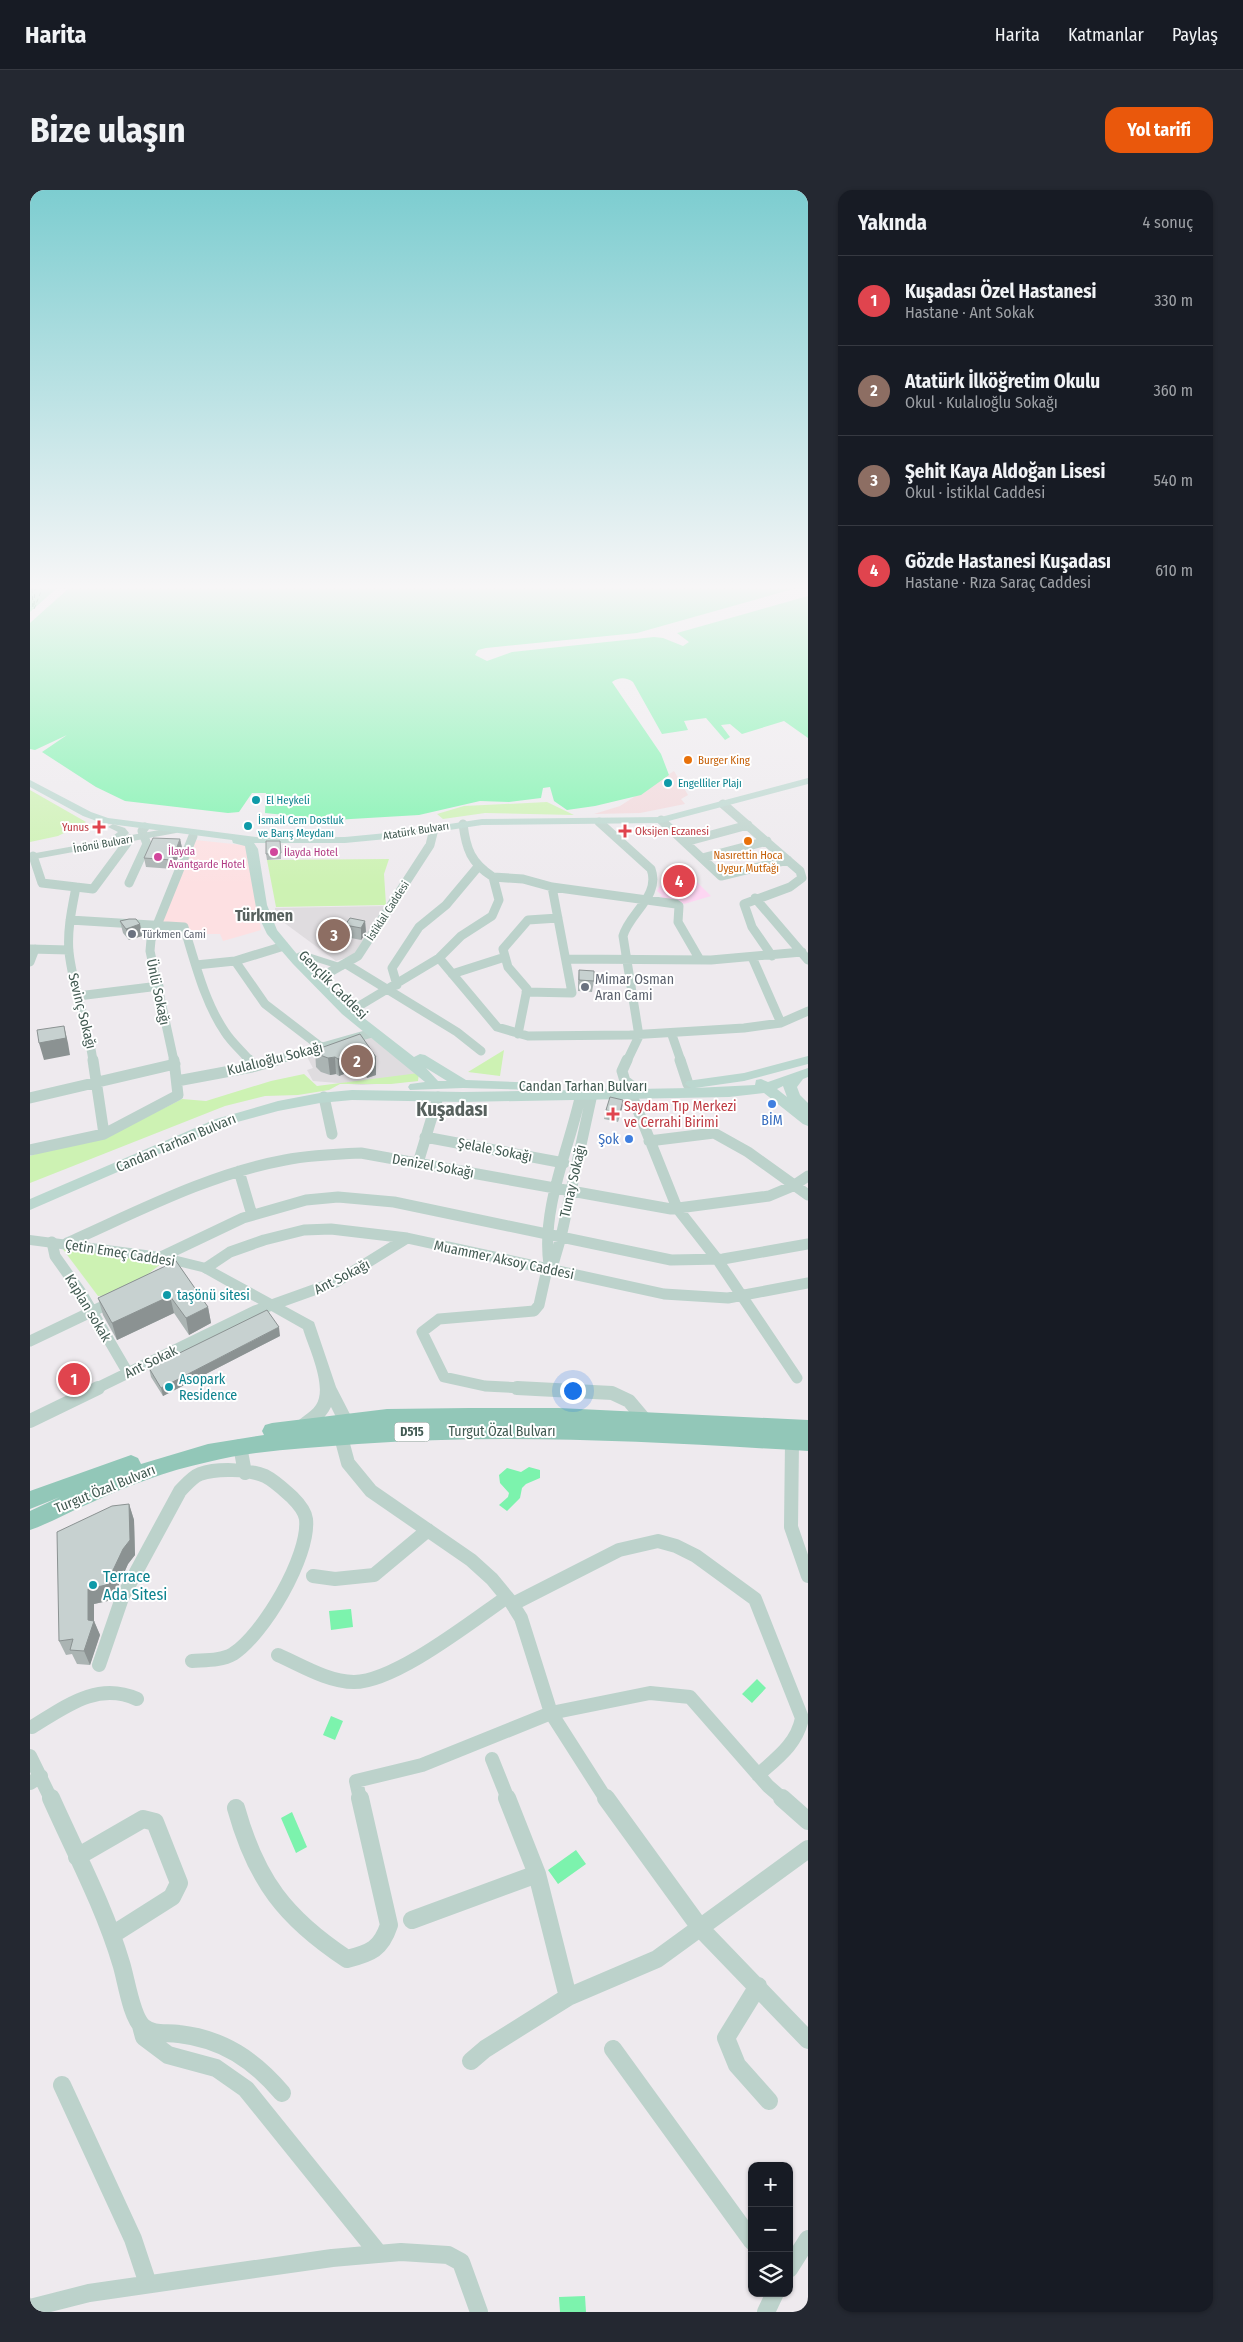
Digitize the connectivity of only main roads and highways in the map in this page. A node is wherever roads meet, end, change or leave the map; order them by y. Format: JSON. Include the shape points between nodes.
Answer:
{"nodes":[{"id":1,"x":808,"y":781,"type":"edge"},
{"id":2,"x":30,"y":783,"type":"edge"},
{"id":3,"x":30,"y":788,"type":"edge"},
{"id":4,"x":144,"y":832,"type":"junction"},
{"id":5,"x":256,"y":843,"type":"junction"},
{"id":6,"x":320,"y":978,"type":"junction"},
{"id":7,"x":352,"y":1011,"type":"junction"},
{"id":8,"x":808,"y":1060,"type":"edge"},
{"id":9,"x":803,"y":1074,"type":"edge"},
{"id":10,"x":771,"y":1081,"type":"junction"},
{"id":11,"x":632,"y":1090,"type":"junction"},
{"id":12,"x":463,"y":1091,"type":"junction"},
{"id":13,"x":436,"y":1092,"type":"junction"},
{"id":14,"x":729,"y":1092,"type":"junction"},
{"id":15,"x":796,"y":1105,"type":"edge"},
{"id":16,"x":808,"y":1121,"type":"edge"},
{"id":17,"x":30,"y":1195,"type":"edge"},
{"id":18,"x":30,"y":1205,"type":"edge"},
{"id":19,"x":808,"y":1428,"type":"edge"},
{"id":20,"x":344,"y":1429,"type":"junction"},
{"id":21,"x":800,"y":1442,"type":"edge"},
{"id":22,"x":131,"y":1464,"type":"junction"},
{"id":23,"x":30,"y":1500,"type":"edge"},
{"id":24,"x":30,"y":1507,"type":"edge"},
{"id":25,"x":30,"y":1523,"type":"edge"}],
"edges":[{"from":1,"to":5,"type":"main road","name":"Atatürk Bulvarı","via":[[661,820],[482,822],[397,836]]},
{"from":2,"to":4,"type":"main road","name":"Atatürk Bulvarı","via":[[92,816]]},
{"from":3,"to":4,"type":"main road","name":"Atatürk Bulvarı","via":[[88,818],[113,827]]},
{"from":4,"to":5,"type":"main road","name":"Atatürk Bulvarı"},
{"from":4,"to":5,"type":"main road","name":"Atatürk Bulvarı","via":[[176,830]]},
{"from":5,"to":6,"type":"main road","name":"Gençlik Caddesi","via":[[272,918]]},
{"from":5,"to":6,"type":"main road","name":"Gençlik Caddesi","via":[[265,920],[284,946]]},
{"from":6,"to":7,"type":"main road","name":"Gençlik Caddesi"},
{"from":7,"to":12,"type":"main road","name":"Gençlik Caddesi"},
{"from":7,"to":13,"type":"main road","name":"Gençlik Caddesi","via":[[372,1033],[426,1073]]},
{"from":8,"to":10,"type":"main road"},
{"from":9,"to":10,"type":"main road"},
{"from":9,"to":15,"type":"main road","via":[[790,1086]]},
{"from":10,"to":11,"type":"main road","name":"Candan Tarhan Bulvarı","via":[[744,1077]]},
{"from":10,"to":14,"type":"main road","name":"Candan Tarhan Bulvarı"},
{"from":10,"to":15,"type":"main road"},
{"from":11,"to":12,"type":"main road","name":"Candan Tarhan Bulvarı"},
{"from":11,"to":12,"type":"main road","name":"Candan Tarhan Bulvarı","via":[[587,1094]]},
{"from":11,"to":14,"type":"main road","name":"Candan Tarhan Bulvarı"},
{"from":12,"to":13,"type":"main road","name":"Candan Tarhan Bulvarı"},
{"from":13,"to":17,"type":"main road","name":"Candan Tarhan Bulvarı","via":[[317,1091],[247,1107]]},
{"from":13,"to":18,"type":"main road","name":"Candan Tarhan Bulvarı","via":[[324,1097],[263,1110],[221,1122]]},
{"from":14,"to":15,"type":"main road","via":[[757,1093]]},
{"from":15,"to":16,"type":"main road"},
{"from":19,"to":20,"type":"highway","name":"Turgut Özal Bulvarı","number":"D515","via":[[469,1416],[387,1417]]},
{"from":20,"to":21,"type":"highway","name":"Turgut Özal Bulvarı","number":"D515","via":[[388,1432],[550,1431]]},
{"from":20,"to":22,"type":"highway","name":"Turgut Özal Bulvarı","number":"D515","via":[[300,1428],[210,1442]]},
{"from":20,"to":25,"type":"highway","name":"Turgut Özal Bulvarı","number":"D515","via":[[240,1446],[162,1465],[72,1500]]},
{"from":22,"to":23,"type":"highway"},
{"from":22,"to":24,"type":"highway","name":"Turgut Özal Bulvarı","number":"D515"}]}
